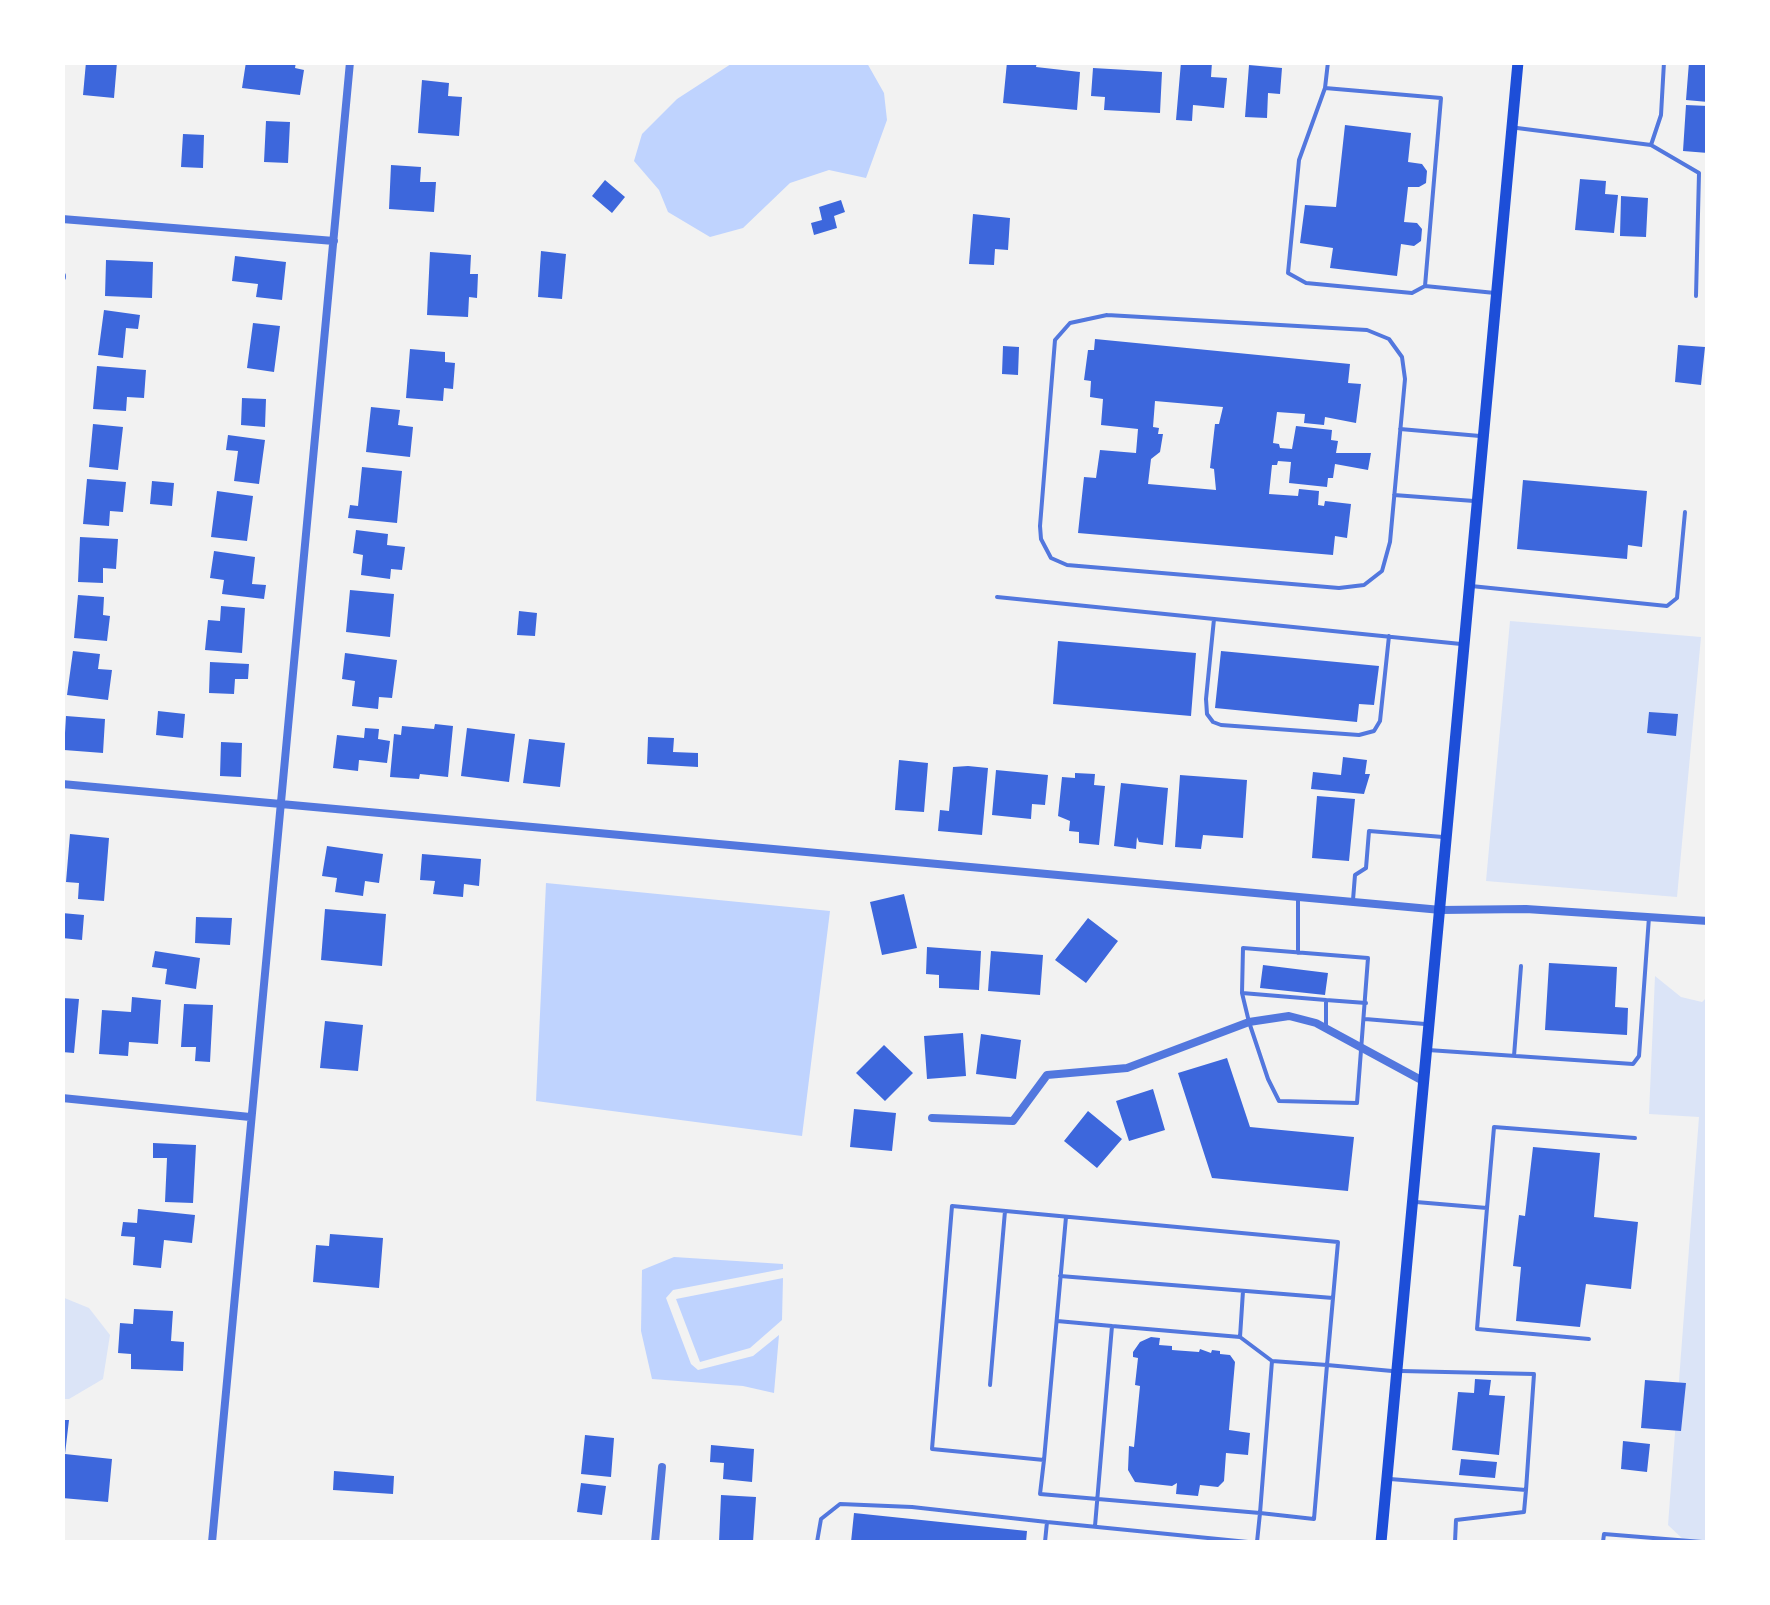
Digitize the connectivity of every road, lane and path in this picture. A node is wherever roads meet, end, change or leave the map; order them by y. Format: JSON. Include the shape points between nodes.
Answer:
{"nodes":[{"id":1,"x":350,"y":62,"type":"edge"},
{"id":2,"x":1328,"y":62,"type":"edge"},
{"id":3,"x":1518,"y":62,"type":"edge"},
{"id":4,"x":1664,"y":62,"type":"edge"},
{"id":5,"x":1325,"y":88,"type":"junction"},
{"id":6,"x":1512,"y":128,"type":"junction"},
{"id":7,"x":1652,"y":145,"type":"junction"},
{"id":8,"x":62,"y":219,"type":"edge"},
{"id":9,"x":334,"y":241,"type":"junction"},
{"id":10,"x":1425,"y":286,"type":"junction"},
{"id":11,"x":1497,"y":293,"type":"junction"},
{"id":12,"x":1696,"y":296,"type":"dead end"},
{"id":13,"x":1400,"y":429,"type":"junction"},
{"id":14,"x":1484,"y":437,"type":"junction"},
{"id":15,"x":1394,"y":494,"type":"junction"},
{"id":16,"x":1479,"y":502,"type":"junction"},
{"id":17,"x":1685,"y":512,"type":"dead end"},
{"id":18,"x":1471,"y":586,"type":"junction"},
{"id":19,"x":997,"y":597,"type":"dead end"},
{"id":20,"x":1214,"y":619,"type":"junction"},
{"id":21,"x":1389,"y":636,"type":"junction"},
{"id":22,"x":1466,"y":644,"type":"junction"},
{"id":23,"x":62,"y":784,"type":"edge"},
{"id":24,"x":279,"y":805,"type":"junction"},
{"id":25,"x":1448,"y":838,"type":"junction"},
{"id":26,"x":1298,"y":896,"type":"junction"},
{"id":27,"x":1353,"y":900,"type":"junction"},
{"id":28,"x":1441,"y":910,"type":"junction"},
{"id":29,"x":1650,"y":917,"type":"junction"},
{"id":30,"x":1708,"y":921,"type":"edge"},
{"id":31,"x":1298,"y":953,"type":"junction"},
{"id":32,"x":1520,"y":966,"type":"dead end"},
{"id":33,"x":1242,"y":993,"type":"junction"},
{"id":34,"x":1326,"y":1000,"type":"junction"},
{"id":35,"x":1366,"y":1002,"type":"junction"},
{"id":36,"x":1365,"y":1019,"type":"junction"},
{"id":37,"x":1248,"y":1022,"type":"junction"},
{"id":38,"x":1429,"y":1025,"type":"junction"},
{"id":39,"x":1326,"y":1028,"type":"junction"},
{"id":40,"x":1362,"y":1049,"type":"junction"},
{"id":41,"x":1426,"y":1050,"type":"junction"},
{"id":42,"x":1514,"y":1056,"type":"junction"},
{"id":43,"x":1423,"y":1081,"type":"junction"},
{"id":44,"x":62,"y":1098,"type":"edge"},
{"id":45,"x":250,"y":1117,"type":"junction"},
{"id":46,"x":932,"y":1118,"type":"dead end"},
{"id":47,"x":1635,"y":1138,"type":"dead end"},
{"id":48,"x":1412,"y":1201,"type":"junction"},
{"id":49,"x":1487,"y":1208,"type":"junction"},
{"id":50,"x":1005,"y":1211,"type":"junction"},
{"id":51,"x":1066,"y":1217,"type":"junction"},
{"id":52,"x":1060,"y":1276,"type":"junction"},
{"id":53,"x":1242,"y":1291,"type":"junction"},
{"id":54,"x":1333,"y":1298,"type":"junction"},
{"id":55,"x":1056,"y":1321,"type":"junction"},
{"id":56,"x":1112,"y":1326,"type":"junction"},
{"id":57,"x":1240,"y":1337,"type":"junction"},
{"id":58,"x":1589,"y":1339,"type":"dead end"},
{"id":59,"x":1272,"y":1361,"type":"junction"},
{"id":60,"x":1328,"y":1365,"type":"junction"},
{"id":61,"x":1397,"y":1371,"type":"junction"},
{"id":62,"x":990,"y":1385,"type":"dead end"},
{"id":63,"x":1044,"y":1460,"type":"junction"},
{"id":64,"x":662,"y":1468,"type":"dead end"},
{"id":65,"x":1387,"y":1478,"type":"junction"},
{"id":66,"x":1526,"y":1490,"type":"junction"},
{"id":67,"x":1097,"y":1499,"type":"junction"},
{"id":68,"x":1260,"y":1513,"type":"junction"},
{"id":69,"x":1047,"y":1522,"type":"junction"},
{"id":70,"x":1095,"y":1526,"type":"junction"},
{"id":71,"x":212,"y":1542,"type":"edge"},
{"id":72,"x":655,"y":1542,"type":"edge"},
{"id":73,"x":817,"y":1542,"type":"edge"},
{"id":74,"x":1045,"y":1542,"type":"edge"},
{"id":75,"x":1248,"y":1542,"type":"edge"},
{"id":76,"x":1257,"y":1542,"type":"edge"},
{"id":77,"x":1381,"y":1542,"type":"edge"},
{"id":78,"x":1455,"y":1542,"type":"edge"},
{"id":79,"x":1603,"y":1542,"type":"edge"},
{"id":80,"x":1702,"y":1542,"type":"edge"}],
"edges":[{"from":1,"to":9,"type":"street"},
{"from":2,"to":5,"type":"lane"},
{"from":3,"to":6,"type":"main road"},
{"from":4,"to":7,"type":"lane"},
{"from":5,"to":10,"type":"lane","via":[[1440,98]]},
{"from":5,"to":10,"type":"lane","via":[[1299,160],[1288,273],[1306,284],[1412,293]]},
{"from":6,"to":7,"type":"lane"},
{"from":6,"to":11,"type":"main road"},
{"from":7,"to":12,"type":"lane","via":[[1699,173]]},
{"from":8,"to":9,"type":"street"},
{"from":9,"to":24,"type":"street"},
{"from":10,"to":11,"type":"lane"},
{"from":11,"to":14,"type":"main road"},
{"from":13,"to":14,"type":"lane"},
{"from":13,"to":15,"type":"lane"},
{"from":13,"to":15,"type":"lane","via":[[1402,357],[1389,339],[1367,330],[1107,315],[1070,323],[1055,340],[1040,526],[1045,552],[1058,563],[1364,585],[1387,559]]},
{"from":14,"to":16,"type":"main road"},
{"from":15,"to":16,"type":"lane"},
{"from":16,"to":18,"type":"main road"},
{"from":17,"to":18,"type":"lane","via":[[1677,598],[1667,606]]},
{"from":18,"to":22,"type":"main road"},
{"from":19,"to":20,"type":"lane"},
{"from":20,"to":21,"type":"lane"},
{"from":20,"to":21,"type":"lane","via":[[1206,699],[1208,714],[1221,724],[1374,732]]},
{"from":21,"to":22,"type":"lane"},
{"from":22,"to":25,"type":"main road"},
{"from":23,"to":24,"type":"street"},
{"from":24,"to":26,"type":"street"},
{"from":24,"to":45,"type":"street"},
{"from":25,"to":27,"type":"lane","via":[[1370,830],[1366,868],[1355,874]]},
{"from":25,"to":28,"type":"main road"},
{"from":26,"to":27,"type":"street"},
{"from":26,"to":31,"type":"lane"},
{"from":27,"to":28,"type":"street"},
{"from":28,"to":29,"type":"street"},
{"from":28,"to":38,"type":"main road"},
{"from":29,"to":30,"type":"street"},
{"from":29,"to":42,"type":"lane","via":[[1640,1056],[1633,1064]]},
{"from":31,"to":33,"type":"lane","via":[[1243,948]]},
{"from":31,"to":35,"type":"lane","via":[[1368,958]]},
{"from":32,"to":42,"type":"lane"},
{"from":33,"to":34,"type":"lane"},
{"from":33,"to":37,"type":"lane"},
{"from":34,"to":35,"type":"lane"},
{"from":34,"to":39,"type":"lane"},
{"from":35,"to":36,"type":"lane"},
{"from":36,"to":38,"type":"lane"},
{"from":36,"to":40,"type":"lane"},
{"from":37,"to":39,"type":"street","via":[[1289,1016]]},
{"from":37,"to":40,"type":"lane","via":[[1279,1101],[1357,1103]]},
{"from":37,"to":46,"type":"street","via":[[1127,1068],[1047,1075],[1013,1121]]},
{"from":38,"to":41,"type":"main road"},
{"from":39,"to":40,"type":"street"},
{"from":40,"to":43,"type":"street"},
{"from":41,"to":42,"type":"lane"},
{"from":41,"to":43,"type":"main road"},
{"from":43,"to":48,"type":"main road"},
{"from":44,"to":45,"type":"street"},
{"from":45,"to":71,"type":"street"},
{"from":47,"to":49,"type":"lane","via":[[1494,1127]]},
{"from":48,"to":49,"type":"lane"},
{"from":48,"to":61,"type":"main road"},
{"from":49,"to":58,"type":"lane","via":[[1477,1329]]},
{"from":50,"to":51,"type":"lane"},
{"from":50,"to":62,"type":"lane"},
{"from":50,"to":63,"type":"lane","via":[[952,1206],[932,1449]]},
{"from":51,"to":52,"type":"lane"},
{"from":51,"to":54,"type":"lane","via":[[1338,1242]]},
{"from":52,"to":53,"type":"lane"},
{"from":52,"to":55,"type":"lane"},
{"from":53,"to":54,"type":"lane"},
{"from":53,"to":57,"type":"lane"},
{"from":54,"to":60,"type":"lane"},
{"from":55,"to":56,"type":"lane"},
{"from":55,"to":63,"type":"lane"},
{"from":56,"to":57,"type":"lane"},
{"from":56,"to":67,"type":"lane"},
{"from":57,"to":59,"type":"lane"},
{"from":59,"to":60,"type":"lane"},
{"from":59,"to":68,"type":"lane"},
{"from":60,"to":61,"type":"lane"},
{"from":60,"to":68,"type":"lane","via":[[1314,1518]]},
{"from":61,"to":65,"type":"main road"},
{"from":61,"to":66,"type":"lane","via":[[1534,1374]]},
{"from":63,"to":67,"type":"lane","via":[[1040,1494]]},
{"from":64,"to":72,"type":"street"},
{"from":65,"to":66,"type":"lane"},
{"from":65,"to":77,"type":"main road"},
{"from":66,"to":78,"type":"lane","via":[[1524,1512],[1456,1520]]},
{"from":67,"to":68,"type":"lane"},
{"from":67,"to":70,"type":"lane"},
{"from":68,"to":76,"type":"lane"},
{"from":69,"to":70,"type":"lane"},
{"from":69,"to":73,"type":"lane","via":[[840,1504],[821,1519]]},
{"from":69,"to":74,"type":"lane"},
{"from":70,"to":75,"type":"lane"},
{"from":79,"to":80,"type":"lane","via":[[1604,1534]]}]}
